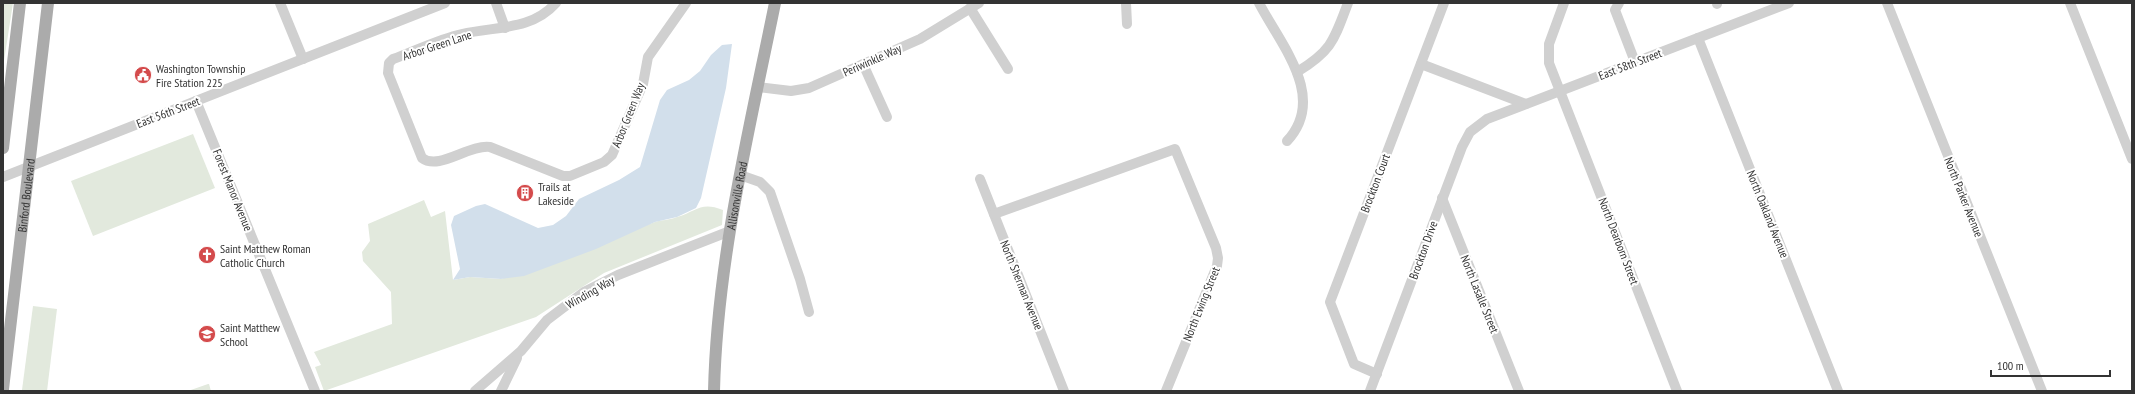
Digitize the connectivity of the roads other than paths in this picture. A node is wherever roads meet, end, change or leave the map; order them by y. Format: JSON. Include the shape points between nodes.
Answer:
{"nodes":[{"id":1,"x":20,"y":3,"type":"edge"},
{"id":2,"x":48,"y":3,"type":"edge"},
{"id":3,"x":280,"y":3,"type":"edge"},
{"id":4,"x":445,"y":3,"type":"edge"},
{"id":5,"x":496,"y":3,"type":"edge"},
{"id":6,"x":556,"y":3,"type":"edge"},
{"id":7,"x":686,"y":3,"type":"edge"},
{"id":8,"x":775,"y":3,"type":"edge"},
{"id":9,"x":1126,"y":3,"type":"edge"},
{"id":10,"x":1259,"y":3,"type":"edge"},
{"id":11,"x":1348,"y":3,"type":"edge"},
{"id":12,"x":1444,"y":3,"type":"edge"},
{"id":13,"x":1564,"y":3,"type":"edge"},
{"id":14,"x":1619,"y":3,"type":"edge"},
{"id":15,"x":1789,"y":3,"type":"edge"},
{"id":16,"x":1887,"y":3,"type":"edge"},
{"id":17,"x":2070,"y":3,"type":"edge"},
{"id":18,"x":974,"y":6,"type":"edge"},
{"id":19,"x":1127,"y":24,"type":"dead end"},
{"id":20,"x":505,"y":28,"type":"junction"},
{"id":21,"x":1698,"y":38,"type":"junction"},
{"id":22,"x":303,"y":59,"type":"junction"},
{"id":23,"x":1635,"y":62,"type":"junction"},
{"id":24,"x":863,"y":64,"type":"junction"},
{"id":25,"x":1420,"y":64,"type":"junction"},
{"id":26,"x":1008,"y":70,"type":"dead end"},
{"id":27,"x":1296,"y":72,"type":"junction"},
{"id":28,"x":758,"y":87,"type":"junction"},
{"id":29,"x":1560,"y":91,"type":"junction"},
{"id":30,"x":196,"y":101,"type":"junction"},
{"id":31,"x":1526,"y":104,"type":"junction"},
{"id":32,"x":404,"y":114,"type":"joint"},
{"id":33,"x":887,"y":117,"type":"dead end"},
{"id":34,"x":1473,"y":129,"type":"joint"},
{"id":35,"x":1287,"y":141,"type":"dead end"},
{"id":36,"x":3,"y":148,"type":"edge"},
{"id":37,"x":2132,"y":159,"type":"edge"},
{"id":38,"x":30,"y":166,"type":"junction"},
{"id":39,"x":740,"y":175,"type":"junction"},
{"id":40,"x":3,"y":177,"type":"edge"},
{"id":41,"x":980,"y":179,"type":"dead end"},
{"id":42,"x":1442,"y":198,"type":"junction"},
{"id":43,"x":994,"y":214,"type":"junction"},
{"id":44,"x":730,"y":231,"type":"junction"},
{"id":45,"x":809,"y":312,"type":"dead end"},
{"id":46,"x":520,"y":351,"type":"junction"},
{"id":47,"x":1377,"y":374,"type":"junction"},
{"id":48,"x":3,"y":389,"type":"edge"},
{"id":49,"x":316,"y":391,"type":"edge"},
{"id":50,"x":475,"y":391,"type":"edge"},
{"id":51,"x":502,"y":391,"type":"edge"},
{"id":52,"x":714,"y":391,"type":"edge"},
{"id":53,"x":1064,"y":391,"type":"edge"},
{"id":54,"x":1166,"y":391,"type":"edge"},
{"id":55,"x":1370,"y":391,"type":"edge"},
{"id":56,"x":1519,"y":391,"type":"edge"},
{"id":57,"x":1677,"y":391,"type":"edge"},
{"id":58,"x":1838,"y":391,"type":"edge"},
{"id":59,"x":2042,"y":391,"type":"edge"}],
"edges":[{"from":1,"to":36,"type":"main road"},
{"from":2,"to":38,"type":"main road","name":"Binford Boulevard"},
{"from":3,"to":22,"type":"street"},
{"from":4,"to":22,"type":"street","name":"East 56th Street"},
{"from":5,"to":20,"type":"street"},
{"from":6,"to":20,"type":"street","name":"Arbor Green Lane","via":[[534,20],[520,26]]},
{"from":7,"to":32,"type":"street","name":"Arbor Green Way","via":[[648,57],[643,84],[614,151],[604,162],[570,176],[562,176],[485,146],[430,162],[419,154]]},
{"from":8,"to":28,"type":"main road","name":"Allisonville Road"},
{"from":9,"to":19,"type":"street"},
{"from":10,"to":27,"type":"street"},
{"from":11,"to":27,"type":"street","via":[[1328,49],[1314,62]]},
{"from":12,"to":25,"type":"street","name":"Brockton Court"},
{"from":13,"to":29,"type":"street","via":[[1548,48],[1549,63]]},
{"from":14,"to":23,"type":"street","via":[[1615,10]]},
{"from":15,"to":21,"type":"street","name":"East 58th Street"},
{"from":16,"to":59,"type":"street","name":"North Parker Avenue"},
{"from":17,"to":37,"type":"street"},
{"from":18,"to":24,"type":"street","name":"Periwinkle Way","via":[[920,39]]},
{"from":18,"to":26,"type":"street"},
{"from":20,"to":32,"type":"street","name":"Arbor Green Lane","via":[[462,34],[390,62],[388,71]]},
{"from":21,"to":23,"type":"street","name":"East 58th Street"},
{"from":21,"to":58,"type":"street","name":"North Oakland Avenue"},
{"from":22,"to":30,"type":"street","name":"East 56th Street"},
{"from":23,"to":29,"type":"street","name":"East 58th Street"},
{"from":24,"to":28,"type":"street","name":"Periwinkle Way","via":[[800,91]]},
{"from":24,"to":33,"type":"street"},
{"from":25,"to":31,"type":"street"},
{"from":25,"to":47,"type":"street","name":"Brockton Court","via":[[1330,302],[1354,364]]},
{"from":27,"to":35,"type":"street","via":[[1304,93],[1303,112],[1297,129]]},
{"from":28,"to":39,"type":"main road","name":"Allisonville Road"},
{"from":29,"to":31,"type":"street","name":"East 58th Street"},
{"from":29,"to":57,"type":"street","name":"North Dearborn Street"},
{"from":30,"to":38,"type":"street","name":"East 56th Street"},
{"from":30,"to":49,"type":"street","name":"Forest Manor Avenue"},
{"from":31,"to":34,"type":"street","name":"East 58th Street","via":[[1487,119]]},
{"from":34,"to":42,"type":"street","name":"Brockton Drive","via":[[1464,141]]},
{"from":38,"to":40,"type":"street","name":"East 56th Street"},
{"from":38,"to":48,"type":"main road","name":"Binford Boulevard"},
{"from":39,"to":44,"type":"main road","name":"Allisonville Road"},
{"from":39,"to":45,"type":"street","via":[[760,182],[770,192]]},
{"from":41,"to":43,"type":"street","name":"North Sherman Avenue"},
{"from":42,"to":47,"type":"street","name":"Brockton Drive"},
{"from":42,"to":56,"type":"street","name":"North Lasalle Street"},
{"from":43,"to":53,"type":"street","name":"North Sherman Avenue"},
{"from":43,"to":54,"type":"street","name":"North Ewing Street","via":[[1175,150],[1218,258]]},
{"from":44,"to":46,"type":"street","name":"Winding Way","via":[[618,275],[584,292],[547,320]]},
{"from":44,"to":52,"type":"main road","name":"Allisonville Road","via":[[721,295]]},
{"from":46,"to":50,"type":"street","name":"Winding Way"},
{"from":46,"to":51,"type":"street"},
{"from":47,"to":55,"type":"street","name":"Brockton Drive"}]}
